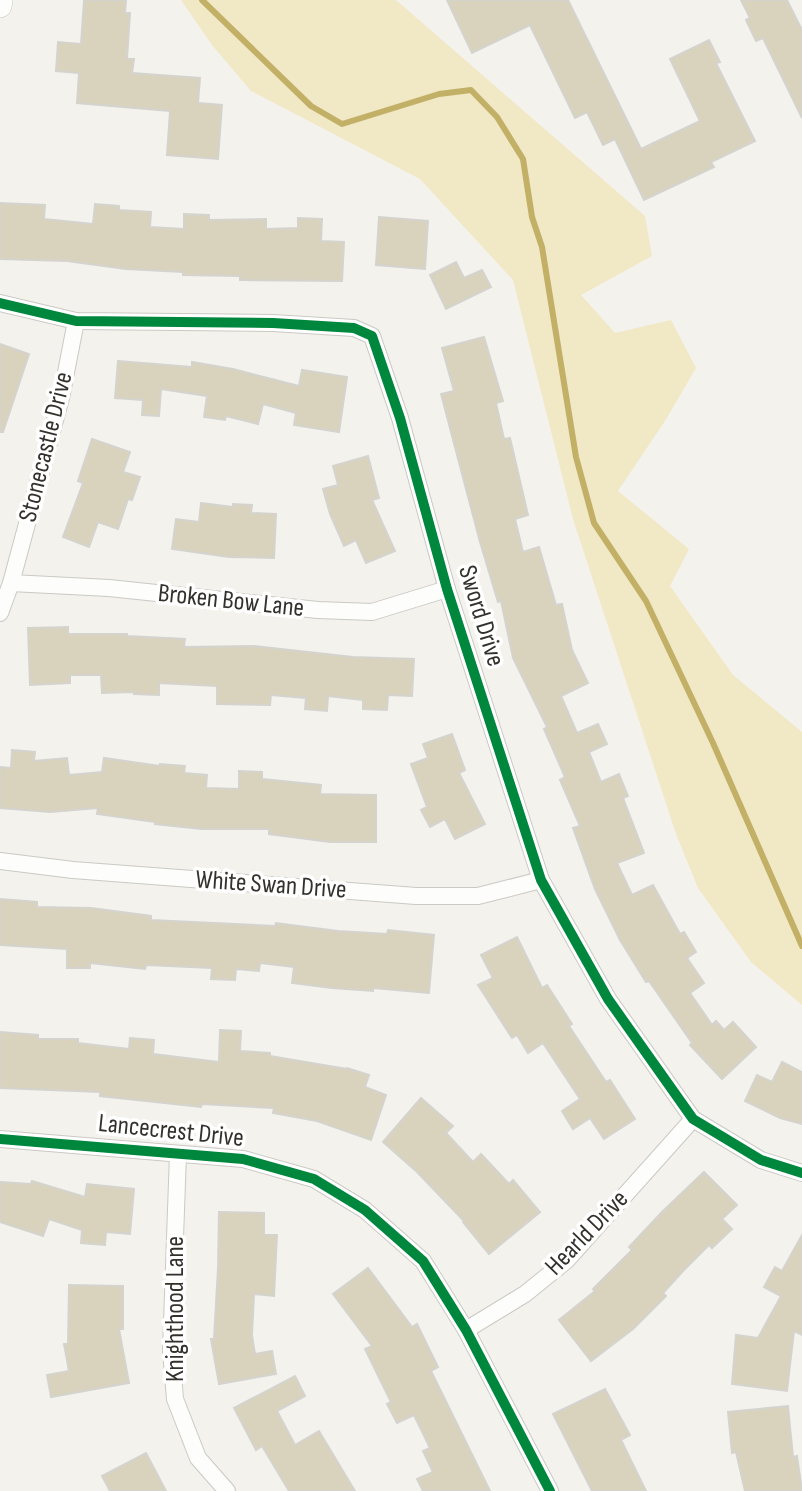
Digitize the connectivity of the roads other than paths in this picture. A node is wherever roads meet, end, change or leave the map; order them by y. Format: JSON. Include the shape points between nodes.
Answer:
{"nodes":[{"id":1,"x":1,"y":0,"type":"edge"},
{"id":2,"x":0,"y":6,"type":"edge"},
{"id":3,"x":0,"y":303,"type":"edge"},
{"id":4,"x":76,"y":321,"type":"junction"},
{"id":5,"x":11,"y":583,"type":"junction"},
{"id":6,"x":447,"y":589,"type":"junction"},
{"id":7,"x":0,"y":613,"type":"edge"},
{"id":8,"x":0,"y":861,"type":"edge"},
{"id":9,"x":541,"y":880,"type":"junction"},
{"id":10,"x":693,"y":1119,"type":"junction"},
{"id":11,"x":0,"y":1139,"type":"edge"},
{"id":12,"x":178,"y":1154,"type":"junction"},
{"id":13,"x":802,"y":1173,"type":"edge"},
{"id":14,"x":466,"y":1330,"type":"junction"},
{"id":15,"x":227,"y":1491,"type":"edge"},
{"id":16,"x":550,"y":1491,"type":"edge"}],
"edges":[{"from":1,"to":2,"type":"main road"},
{"from":3,"to":4,"type":"street","name":"Sword Drive"},
{"from":4,"to":5,"type":"street","name":"Stonecastle Drive","via":[[61,398]]},
{"from":4,"to":6,"type":"street","name":"Sword Drive","via":[[273,323],[354,328],[372,336],[400,418]]},
{"from":5,"to":6,"type":"street","name":"Broken Bow Lane","via":[[372,612]]},
{"from":5,"to":7,"type":"street","name":"Stonecastle Drive"},
{"from":6,"to":9,"type":"street","name":"Sword Drive"},
{"from":8,"to":9,"type":"street","name":"White Swan Drive","via":[[416,896],[478,896]]},
{"from":9,"to":10,"type":"street","name":"Sword Drive","via":[[608,999]]},
{"from":10,"to":13,"type":"street","name":"Sword Drive","via":[[761,1160]]},
{"from":10,"to":14,"type":"street","name":"Hearld Drive","via":[[567,1259],[525,1294]]},
{"from":11,"to":12,"type":"street","name":"Lancecrest Drive"},
{"from":12,"to":14,"type":"street","name":"Lancecrest Drive","via":[[243,1159],[314,1179],[365,1210],[423,1261]]},
{"from":12,"to":15,"type":"street","name":"Knighthood Lane","via":[[171,1350],[175,1399],[198,1458]]},
{"from":14,"to":16,"type":"street","name":"Lancecrest Drive"}]}
